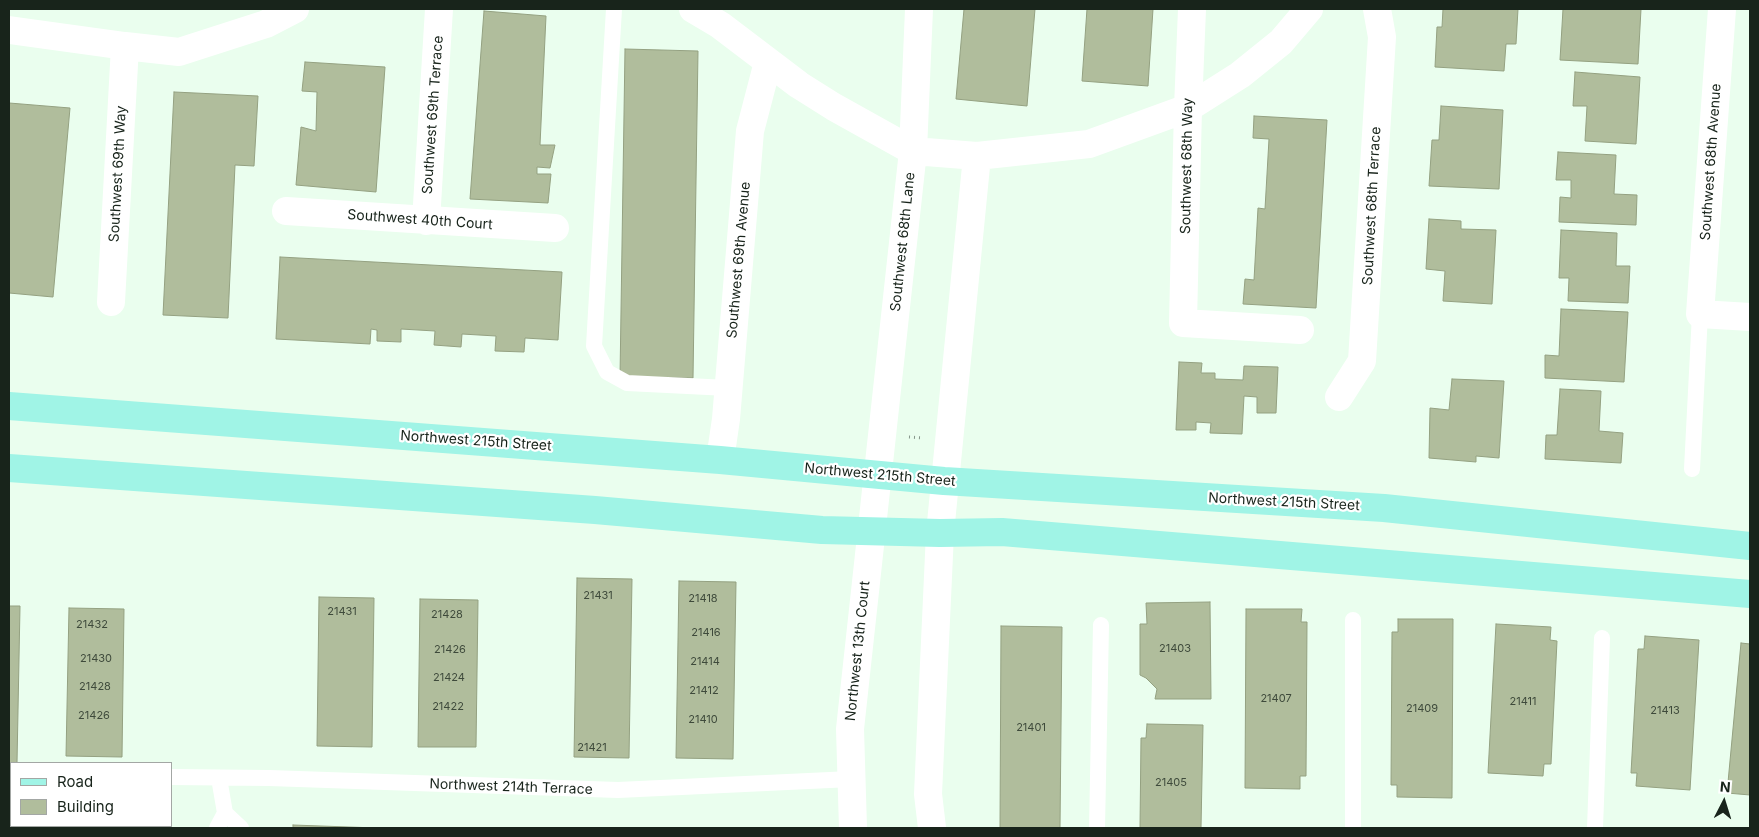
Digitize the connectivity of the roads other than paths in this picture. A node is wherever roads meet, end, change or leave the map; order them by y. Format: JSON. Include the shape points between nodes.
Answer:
{"nodes":[{"id":1,"x":295,"y":9,"type":"edge"},
{"id":2,"x":439,"y":9,"type":"edge"},
{"id":3,"x":614,"y":9,"type":"edge"},
{"id":4,"x":693,"y":9,"type":"edge"},
{"id":5,"x":919,"y":9,"type":"edge"},
{"id":6,"x":1192,"y":9,"type":"edge"},
{"id":7,"x":1309,"y":9,"type":"edge"},
{"id":8,"x":1376,"y":9,"type":"edge"},
{"id":9,"x":1722,"y":9,"type":"edge"},
{"id":10,"x":264,"y":16,"type":"edge"},
{"id":11,"x":9,"y":30,"type":"edge"},
{"id":12,"x":125,"y":46,"type":"junction"},
{"id":13,"x":768,"y":62,"type":"junction"},
{"id":14,"x":1188,"y":108,"type":"junction"},
{"id":15,"x":913,"y":151,"type":"junction"},
{"id":16,"x":977,"y":156,"type":"junction"},
{"id":17,"x":286,"y":211,"type":"dead end"},
{"id":18,"x":426,"y":221,"type":"junction"},
{"id":19,"x":555,"y":228,"type":"dead end"},
{"id":20,"x":111,"y":302,"type":"dead end"},
{"id":21,"x":1700,"y":314,"type":"junction"},
{"id":22,"x":1750,"y":318,"type":"edge"},
{"id":23,"x":1300,"y":330,"type":"dead end"},
{"id":24,"x":728,"y":388,"type":"junction"},
{"id":25,"x":1339,"y":396,"type":"dead end"},
{"id":26,"x":9,"y":406,"type":"edge"},
{"id":27,"x":720,"y":460,"type":"junction"},
{"id":28,"x":9,"y":468,"type":"edge"},
{"id":29,"x":1692,"y":469,"type":"dead end"},
{"id":30,"x":878,"y":475,"type":"junction"},
{"id":31,"x":944,"y":481,"type":"junction"},
{"id":32,"x":871,"y":531,"type":"junction"},
{"id":33,"x":940,"y":534,"type":"junction"},
{"id":34,"x":1750,"y":546,"type":"edge"},
{"id":35,"x":1750,"y":594,"type":"edge"},
{"id":36,"x":1352,"y":620,"type":"dead end"},
{"id":37,"x":1101,"y":625,"type":"dead end"},
{"id":38,"x":1602,"y":638,"type":"dead end"},
{"id":39,"x":172,"y":778,"type":"edge"},
{"id":40,"x":219,"y":778,"type":"junction"},
{"id":41,"x":851,"y":779,"type":"junction"},
{"id":42,"x":225,"y":813,"type":"junction"},
{"id":43,"x":217,"y":828,"type":"edge"},
{"id":44,"x":241,"y":828,"type":"edge"},
{"id":45,"x":854,"y":828,"type":"edge"},
{"id":46,"x":932,"y":828,"type":"edge"},
{"id":47,"x":1097,"y":828,"type":"edge"},
{"id":48,"x":1353,"y":828,"type":"edge"},
{"id":49,"x":1595,"y":828,"type":"edge"}],
"edges":[{"from":1,"to":10,"type":"street"},
{"from":2,"to":18,"type":"street","name":"Southwest 69th Terrace"},
{"from":3,"to":24,"type":"lane","via":[[594,346],[607,372],[627,383]]},
{"from":4,"to":13,"type":"street","via":[[720,25]]},
{"from":5,"to":15,"type":"street","name":"Southwest 68th Lane"},
{"from":6,"to":14,"type":"street","name":"Southwest 68th Way"},
{"from":7,"to":14,"type":"street","via":[[1281,42],[1240,75]]},
{"from":8,"to":25,"type":"street","name":"Southwest 68th Terrace","via":[[1382,37],[1362,361]]},
{"from":9,"to":21,"type":"street","name":"Southwest 68th Avenue"},
{"from":10,"to":12,"type":"street","via":[[179,52]]},
{"from":11,"to":12,"type":"street"},
{"from":12,"to":20,"type":"street","name":"Southwest 69th Way"},
{"from":13,"to":15,"type":"street","via":[[827,103]]},
{"from":13,"to":24,"type":"street","name":"Southwest 69th Avenue","via":[[750,131]]},
{"from":14,"to":16,"type":"street","via":[[1089,144]]},
{"from":14,"to":23,"type":"street","name":"Southwest 68th Way","via":[[1183,323]]},
{"from":15,"to":16,"type":"street"},
{"from":15,"to":30,"type":"street","name":"Southwest 68th Lane"},
{"from":16,"to":31,"type":"street"},
{"from":17,"to":18,"type":"street","name":"Southwest 40th Court"},
{"from":18,"to":19,"type":"street","name":"Southwest 40th Court"},
{"from":21,"to":22,"type":"street"},
{"from":21,"to":29,"type":"lane"},
{"from":24,"to":27,"type":"street","name":"Southwest 69th Avenue"},
{"from":26,"to":27,"type":"main road","name":"Northwest 215th Street"},
{"from":27,"to":30,"type":"main road","name":"Northwest 215th Street"},
{"from":28,"to":32,"type":"main road","via":[[822,530]]},
{"from":30,"to":31,"type":"main road","name":"Northwest 215th Street"},
{"from":30,"to":32,"type":"street","name":"Northwest 13th Court"},
{"from":31,"to":33,"type":"street"},
{"from":31,"to":34,"type":"main road","name":"Northwest 215th Street","via":[[1384,508]]},
{"from":32,"to":33,"type":"main road"},
{"from":32,"to":41,"type":"street","name":"Northwest 13th Court","via":[[850,728]]},
{"from":33,"to":35,"type":"main road","via":[[1002,532]]},
{"from":33,"to":46,"type":"street","via":[[928,794]]},
{"from":36,"to":48,"type":"lane"},
{"from":37,"to":47,"type":"lane"},
{"from":38,"to":49,"type":"lane"},
{"from":39,"to":40,"type":"lane","name":"Northwest 214th Terrace"},
{"from":40,"to":41,"type":"lane","name":"Northwest 214th Terrace","via":[[618,790]]},
{"from":40,"to":42,"type":"lane"},
{"from":41,"to":45,"type":"street","name":"Northwest 13th Court"},
{"from":42,"to":43,"type":"lane"},
{"from":42,"to":44,"type":"lane"}]}
